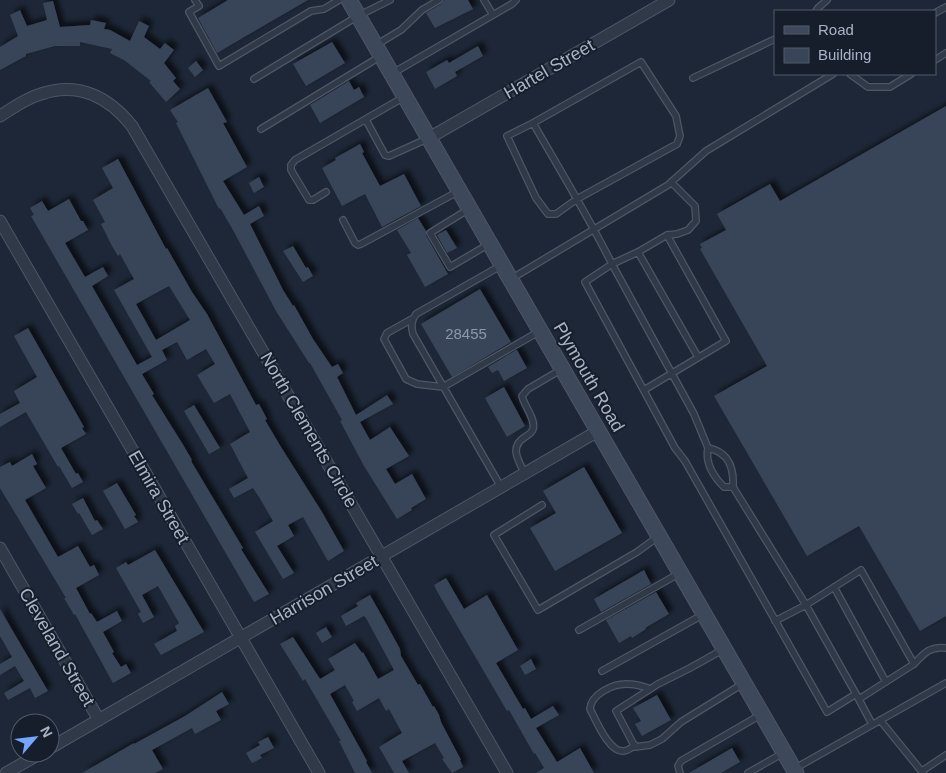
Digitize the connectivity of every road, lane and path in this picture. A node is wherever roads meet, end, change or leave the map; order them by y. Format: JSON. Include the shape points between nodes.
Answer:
{"nodes":[{"id":1,"x":196,"y":0,"type":"edge"},
{"id":2,"x":339,"y":0,"type":"edge"},
{"id":3,"x":349,"y":0,"type":"edge"},
{"id":4,"x":390,"y":0,"type":"edge"},
{"id":5,"x":438,"y":0,"type":"edge"},
{"id":6,"x":484,"y":0,"type":"edge"},
{"id":7,"x":516,"y":0,"type":"edge"},
{"id":8,"x":669,"y":0,"type":"edge"},
{"id":9,"x":827,"y":0,"type":"edge"},
{"id":10,"x":817,"y":10,"type":"edge"},
{"id":11,"x":493,"y":15,"type":"junction"},
{"id":12,"x":358,"y":16,"type":"junction"},
{"id":13,"x":774,"y":39,"type":"edge"},
{"id":14,"x":378,"y":50,"type":"junction"},
{"id":15,"x":391,"y":74,"type":"junction"},
{"id":16,"x":831,"y":75,"type":"edge"},
{"id":17,"x":851,"y":75,"type":"edge"},
{"id":18,"x":910,"y":75,"type":"edge"},
{"id":19,"x":692,"y":78,"type":"dead end"},
{"id":20,"x":254,"y":79,"type":"dead end"},
{"id":21,"x":404,"y":97,"type":"junction"},
{"id":22,"x":0,"y":116,"type":"edge"},
{"id":23,"x":366,"y":120,"type":"junction"},
{"id":24,"x":533,"y":123,"type":"junction"},
{"id":25,"x":261,"y":129,"type":"dead end"},
{"id":26,"x":429,"y":138,"type":"junction"},
{"id":27,"x":671,"y":182,"type":"junction"},
{"id":28,"x":459,"y":190,"type":"junction"},
{"id":29,"x":326,"y":192,"type":"dead end"},
{"id":30,"x":577,"y":199,"type":"junction"},
{"id":31,"x":470,"y":209,"type":"junction"},
{"id":32,"x":343,"y":220,"type":"dead end"},
{"id":33,"x":0,"y":221,"type":"edge"},
{"id":34,"x":594,"y":229,"type":"junction"},
{"id":35,"x":667,"y":235,"type":"junction"},
{"id":36,"x":490,"y":244,"type":"junction"},
{"id":37,"x":638,"y":252,"type":"junction"},
{"id":38,"x":612,"y":264,"type":"junction"},
{"id":39,"x":502,"y":265,"type":"junction"},
{"id":40,"x":510,"y":279,"type":"junction"},
{"id":41,"x":412,"y":320,"type":"junction"},
{"id":42,"x":540,"y":331,"type":"junction"},
{"id":43,"x":698,"y":357,"type":"junction"},
{"id":44,"x":562,"y":368,"type":"junction"},
{"id":45,"x":672,"y":373,"type":"junction"},
{"id":46,"x":443,"y":387,"type":"junction"},
{"id":47,"x":644,"y":390,"type":"junction"},
{"id":48,"x":598,"y":432,"type":"junction"},
{"id":49,"x":708,"y":448,"type":"junction"},
{"id":50,"x":525,"y":474,"type":"junction"},
{"id":51,"x":501,"y":487,"type":"junction"},
{"id":52,"x":733,"y":487,"type":"junction"},
{"id":53,"x":542,"y":505,"type":"dead end"},
{"id":54,"x":659,"y":536,"type":"junction"},
{"id":55,"x":0,"y":548,"type":"edge"},
{"id":56,"x":382,"y":557,"type":"junction"},
{"id":57,"x":680,"y":573,"type":"junction"},
{"id":58,"x":834,"y":587,"type":"junction"},
{"id":59,"x":806,"y":605,"type":"junction"},
{"id":60,"x":704,"y":614,"type":"junction"},
{"id":61,"x":776,"y":621,"type":"junction"},
{"id":62,"x":579,"y":630,"type":"dead end"},
{"id":63,"x":240,"y":638,"type":"junction"},
{"id":64,"x":946,"y":648,"type":"edge"},
{"id":65,"x":724,"y":649,"type":"junction"},
{"id":66,"x":914,"y":664,"type":"junction"},
{"id":67,"x":602,"y":671,"type":"dead end"},
{"id":68,"x":886,"y":682,"type":"junction"},
{"id":69,"x":946,"y":682,"type":"edge"},
{"id":70,"x":744,"y":683,"type":"junction"},
{"id":71,"x":650,"y":689,"type":"junction"},
{"id":72,"x":858,"y":697,"type":"junction"},
{"id":73,"x":762,"y":714,"type":"junction"},
{"id":74,"x":99,"y":720,"type":"junction"},
{"id":75,"x":880,"y":720,"type":"junction"},
{"id":76,"x":872,"y":724,"type":"junction"},
{"id":77,"x":60,"y":742,"type":"edge"},
{"id":78,"x":635,"y":746,"type":"junction"},
{"id":79,"x":784,"y":753,"type":"junction"},
{"id":80,"x":946,"y":755,"type":"edge"},
{"id":81,"x":24,"y":763,"type":"edge"},
{"id":82,"x":794,"y":771,"type":"edge"},
{"id":83,"x":922,"y":772,"type":"edge"},
{"id":84,"x":6,"y":773,"type":"edge"},
{"id":85,"x":319,"y":773,"type":"edge"},
{"id":86,"x":507,"y":773,"type":"edge"},
{"id":87,"x":680,"y":773,"type":"edge"},
{"id":88,"x":748,"y":773,"type":"edge"}],
"edges":[{"from":1,"to":2,"type":"lane","via":[[199,6],[188,12],[219,66],[311,11],[324,9]]},
{"from":3,"to":12,"type":"main road","name":"Plymouth Road"},
{"from":4,"to":12,"type":"lane"},
{"from":5,"to":14,"type":"lane","via":[[422,10]]},
{"from":6,"to":11,"type":"lane"},
{"from":7,"to":11,"type":"lane"},
{"from":8,"to":26,"type":"street","name":"Hartel Street"},
{"from":9,"to":10,"type":"lane"},
{"from":11,"to":15,"type":"lane"},
{"from":12,"to":14,"type":"main road","name":"Plymouth Road"},
{"from":12,"to":20,"type":"lane"},
{"from":13,"to":19,"type":"lane"},
{"from":14,"to":15,"type":"main road","name":"Plymouth Road"},
{"from":14,"to":25,"type":"lane"},
{"from":15,"to":21,"type":"main road","name":"Plymouth Road"},
{"from":16,"to":27,"type":"lane","via":[[706,151]]},
{"from":17,"to":18,"type":"lane","via":[[868,87],[890,87]]},
{"from":21,"to":23,"type":"lane"},
{"from":21,"to":26,"type":"main road","name":"Plymouth Road"},
{"from":22,"to":56,"type":"street","name":"North Clements Circle","via":[[31,98],[54,90],[80,91],[114,106],[132,126]]},
{"from":23,"to":26,"type":"lane","via":[[385,155]]},
{"from":23,"to":29,"type":"lane","via":[[291,164],[291,170],[309,200]]},
{"from":24,"to":30,"type":"lane"},
{"from":24,"to":30,"type":"lane","via":[[507,136],[536,198],[548,214],[556,214]]},
{"from":24,"to":30,"type":"lane","via":[[641,62],[676,116],[680,136],[677,144]]},
{"from":26,"to":28,"type":"main road","name":"Plymouth Road"},
{"from":27,"to":34,"type":"lane"},
{"from":27,"to":35,"type":"lane","via":[[694,206],[696,221],[688,230]]},
{"from":28,"to":31,"type":"main road","name":"Plymouth Road"},
{"from":28,"to":32,"type":"lane","via":[[358,245]]},
{"from":30,"to":34,"type":"lane"},
{"from":31,"to":36,"type":"main road","name":"Plymouth Road"},
{"from":31,"to":36,"type":"lane","via":[[430,233],[450,267]]},
{"from":33,"to":63,"type":"street","name":"Elmira Street"},
{"from":34,"to":38,"type":"lane"},
{"from":34,"to":40,"type":"lane"},
{"from":35,"to":37,"type":"lane"},
{"from":35,"to":43,"type":"lane","via":[[726,341]]},
{"from":36,"to":39,"type":"main road","name":"Plymouth Road"},
{"from":37,"to":38,"type":"lane"},
{"from":37,"to":43,"type":"lane"},
{"from":38,"to":45,"type":"lane"},
{"from":38,"to":47,"type":"lane","via":[[585,282]]},
{"from":39,"to":40,"type":"main road","name":"Plymouth Road"},
{"from":39,"to":41,"type":"lane","via":[[416,314]]},
{"from":40,"to":42,"type":"main road","name":"Plymouth Road"},
{"from":41,"to":46,"type":"lane","via":[[413,334]]},
{"from":41,"to":46,"type":"lane","via":[[387,334],[384,338],[387,345],[406,379],[417,384]]},
{"from":42,"to":44,"type":"main road","name":"Plymouth Road"},
{"from":42,"to":46,"type":"lane"},
{"from":43,"to":45,"type":"lane"},
{"from":44,"to":48,"type":"main road","name":"Plymouth Road"},
{"from":44,"to":50,"type":"lane","via":[[522,396],[533,423],[530,434],[516,446],[516,456]]},
{"from":45,"to":47,"type":"lane"},
{"from":45,"to":49,"type":"lane"},
{"from":46,"to":51,"type":"lane"},
{"from":47,"to":61,"type":"lane"},
{"from":48,"to":50,"type":"street","name":"Harrison Street"},
{"from":48,"to":54,"type":"main road","name":"Plymouth Road"},
{"from":49,"to":52,"type":"lane","via":[[717,450],[728,460],[734,474]]},
{"from":49,"to":52,"type":"lane","via":[[707,456],[716,479],[724,487]]},
{"from":50,"to":51,"type":"street","name":"Harrison Street"},
{"from":51,"to":56,"type":"street","name":"Harrison Street"},
{"from":52,"to":59,"type":"lane"},
{"from":53,"to":54,"type":"lane","via":[[494,535],[538,610]]},
{"from":54,"to":57,"type":"main road","name":"Plymouth Road"},
{"from":55,"to":74,"type":"street","name":"Cleveland Street"},
{"from":56,"to":63,"type":"street","name":"Harrison Street"},
{"from":56,"to":86,"type":"street","name":"North Clements Circle"},
{"from":57,"to":60,"type":"main road","name":"Plymouth Road"},
{"from":57,"to":62,"type":"lane"},
{"from":58,"to":59,"type":"lane"},
{"from":58,"to":66,"type":"lane","via":[[861,570]]},
{"from":58,"to":68,"type":"lane"},
{"from":59,"to":61,"type":"lane"},
{"from":59,"to":72,"type":"lane"},
{"from":60,"to":65,"type":"main road","name":"Plymouth Road"},
{"from":60,"to":67,"type":"lane"},
{"from":61,"to":72,"type":"lane","via":[[827,712]]},
{"from":63,"to":74,"type":"street","name":"Harrison Street"},
{"from":63,"to":85,"type":"street","name":"Elmira Street"},
{"from":64,"to":66,"type":"lane","via":[[926,650]]},
{"from":65,"to":70,"type":"main road","name":"Plymouth Road"},
{"from":65,"to":71,"type":"lane"},
{"from":66,"to":68,"type":"lane"},
{"from":68,"to":72,"type":"lane"},
{"from":69,"to":75,"type":"lane"},
{"from":70,"to":73,"type":"main road","name":"Plymouth Road"},
{"from":70,"to":78,"type":"lane","via":[[681,722],[662,739],[650,745]]},
{"from":71,"to":78,"type":"lane","via":[[616,711]]},
{"from":71,"to":78,"type":"lane","via":[[628,684],[614,686],[595,696],[590,705],[610,745],[621,751]]},
{"from":72,"to":76,"type":"lane"},
{"from":73,"to":79,"type":"main road","name":"Plymouth Road"},
{"from":73,"to":87,"type":"lane","via":[[681,761],[678,766]]},
{"from":74,"to":77,"type":"street","name":"Harrison Street"},
{"from":75,"to":76,"type":"lane"},
{"from":75,"to":83,"type":"lane"},
{"from":76,"to":82,"type":"lane"},
{"from":79,"to":82,"type":"main road","name":"Plymouth Road"},
{"from":79,"to":88,"type":"lane"},
{"from":80,"to":83,"type":"lane"},
{"from":81,"to":84,"type":"street"}]}
